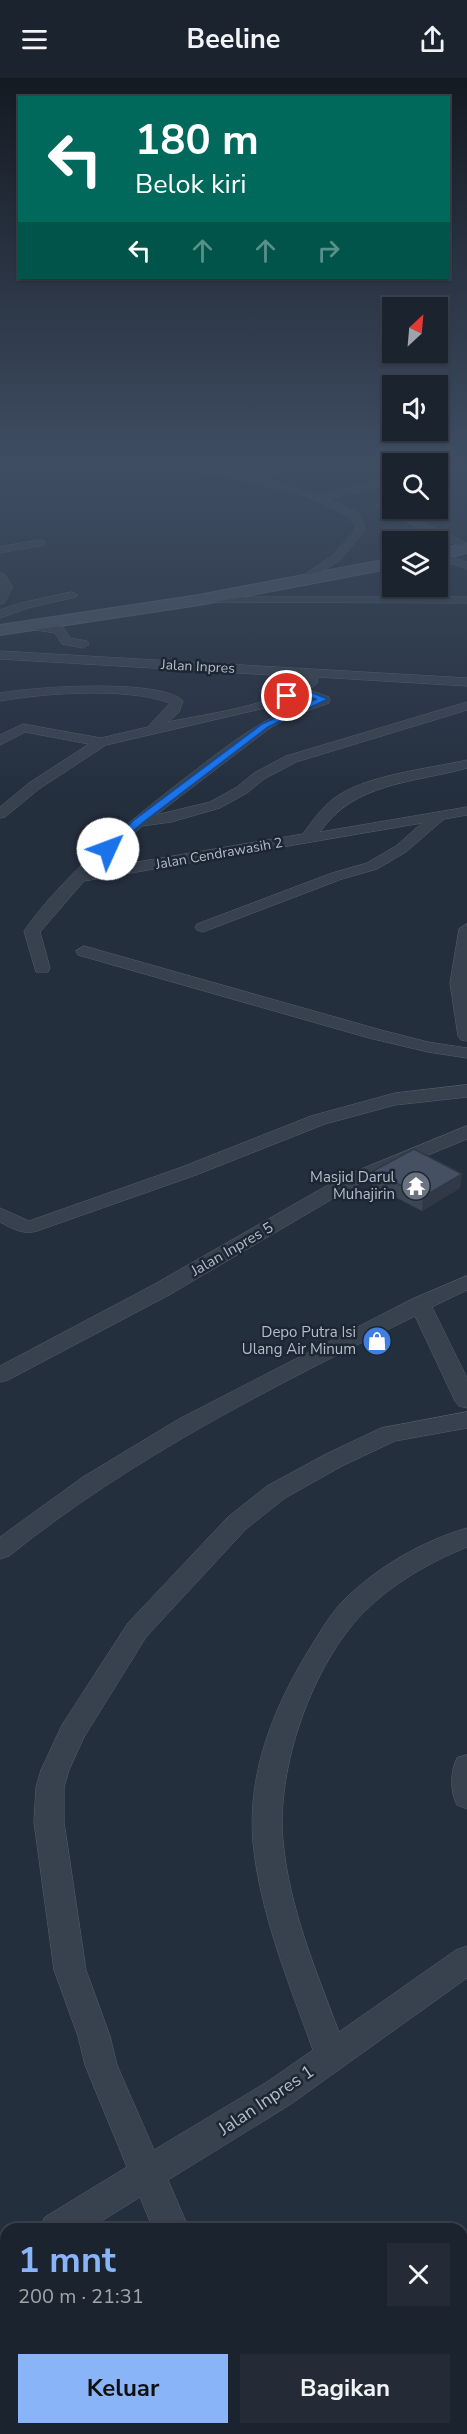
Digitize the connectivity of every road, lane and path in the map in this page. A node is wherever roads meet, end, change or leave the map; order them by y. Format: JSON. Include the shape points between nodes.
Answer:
{"nodes":[{"id":1,"x":314,"y":574,"type":"edge"},
{"id":2,"x":333,"y":574,"type":"edge"},
{"id":3,"x":0,"y":576,"type":"edge"},
{"id":4,"x":305,"y":579,"type":"junction"},
{"id":5,"x":72,"y":595,"type":"dead end"},
{"id":6,"x":1,"y":597,"type":"edge"},
{"id":7,"x":200,"y":600,"type":"junction"},
{"id":8,"x":467,"y":600,"type":"edge"},
{"id":9,"x":1,"y":624,"type":"edge"},
{"id":10,"x":27,"y":625,"type":"junction"},
{"id":11,"x":83,"y":644,"type":"dead end"},
{"id":12,"x":0,"y":655,"type":"edge"},
{"id":13,"x":308,"y":672,"type":"junction"},
{"id":14,"x":467,"y":682,"type":"edge"},
{"id":15,"x":300,"y":691,"type":"junction"},
{"id":16,"x":0,"y":697,"type":"edge"},
{"id":17,"x":467,"y":706,"type":"edge"},
{"id":18,"x":153,"y":730,"type":"junction"},
{"id":19,"x":0,"y":741,"type":"edge"},
{"id":20,"x":101,"y":742,"type":"junction"},
{"id":21,"x":467,"y":764,"type":"edge"},
{"id":22,"x":467,"y":811,"type":"edge"},
{"id":23,"x":0,"y":814,"type":"edge"},
{"id":24,"x":439,"y":816,"type":"junction"},
{"id":25,"x":138,"y":822,"type":"junction"},
{"id":26,"x":308,"y":838,"type":"junction"},
{"id":27,"x":79,"y":877,"type":"junction"},
{"id":28,"x":203,"y":927,"type":"dead end"},
{"id":29,"x":467,"y":929,"type":"edge"},
{"id":30,"x":84,"y":951,"type":"dead end"},
{"id":31,"x":42,"y":968,"type":"dead end"},
{"id":32,"x":463,"y":982,"type":"edge"},
{"id":33,"x":467,"y":1035,"type":"edge"},
{"id":34,"x":467,"y":1053,"type":"edge"},
{"id":35,"x":467,"y":1091,"type":"edge"},
{"id":36,"x":467,"y":1132,"type":"edge"},
{"id":37,"x":0,"y":1214,"type":"edge"},
{"id":38,"x":467,"y":1282,"type":"edge"},
{"id":39,"x":420,"y":1304,"type":"junction"},
{"id":40,"x":0,"y":1375,"type":"edge"},
{"id":41,"x":467,"y":1401,"type":"edge"},
{"id":42,"x":467,"y":1420,"type":"edge"},
{"id":43,"x":467,"y":1537,"type":"edge"},
{"id":44,"x":0,"y":1550,"type":"edge"},
{"id":45,"x":467,"y":1766,"type":"edge"},
{"id":46,"x":467,"y":1797,"type":"edge"},
{"id":47,"x":467,"y":1960,"type":"edge"},
{"id":48,"x":331,"y":2056,"type":"junction"},
{"id":49,"x":148,"y":2174,"type":"junction"},
{"id":50,"x":67,"y":2223,"type":"edge"},
{"id":51,"x":168,"y":2223,"type":"edge"}],
"edges":[{"from":1,"to":4,"type":"street"},
{"from":2,"to":4,"type":"main road"},
{"from":3,"to":6,"type":"street","via":[[7,587]]},
{"from":4,"to":7,"type":"main road"},
{"from":5,"to":9,"type":"street","via":[[26,604]]},
{"from":7,"to":8,"type":"street"},
{"from":7,"to":10,"type":"main road"},
{"from":9,"to":10,"type":"main road"},
{"from":10,"to":11,"type":"street","via":[[56,629],[66,641]]},
{"from":12,"to":13,"type":"street","name":"Jalan Inpres"},
{"from":13,"to":14,"type":"street","name":"Jalan Inpres"},
{"from":13,"to":15,"type":"street","via":[[312,676],[310,683]]},
{"from":15,"to":18,"type":"street","via":[[273,702]]},
{"from":15,"to":25,"type":"street","via":[[324,700],[265,725]]},
{"from":16,"to":18,"type":"street","via":[[19,693],[97,692],[155,694],[177,701],[174,710]]},
{"from":17,"to":25,"type":"street","via":[[291,759],[215,805],[171,818]]},
{"from":18,"to":20,"type":"street"},
{"from":19,"to":20,"type":"street","via":[[23,728]]},
{"from":20,"to":23,"type":"street","via":[[34,786]]},
{"from":21,"to":26,"type":"street","via":[[364,786],[339,802],[316,824]]},
{"from":22,"to":24,"type":"street","name":"Jalan Cendrawasih 2"},
{"from":24,"to":26,"type":"street","name":"Jalan Cendrawasih 2"},
{"from":24,"to":28,"type":"street","via":[[401,849],[372,866]]},
{"from":25,"to":27,"type":"street"},
{"from":26,"to":27,"type":"street","name":"Jalan Cendrawasih 2"},
{"from":27,"to":31,"type":"street","via":[[32,932]]},
{"from":29,"to":32,"type":"street"},
{"from":30,"to":34,"type":"street","via":[[375,1034]]},
{"from":32,"to":33,"type":"street"},
{"from":35,"to":37,"type":"street","via":[[395,1099],[339,1113],[30,1227]]},
{"from":36,"to":40,"type":"street","name":"Jalan Inpres 5","via":[[349,1181],[161,1290]]},
{"from":38,"to":39,"type":"street"},
{"from":39,"to":41,"type":"street"},
{"from":39,"to":44,"type":"street","via":[[164,1437],[85,1486]]},
{"from":42,"to":49,"type":"street","via":[[389,1434],[276,1492],[237,1523],[137,1630],[72,1733],[55,1770],[50,1787],[49,1822],[70,1970],[101,2065]]},
{"from":43,"to":48,"type":"street","via":[[407,1564],[356,1603],[309,1671],[278,1747],[268,1791],[271,1861],[291,1945]]},
{"from":45,"to":46,"type":"street"},
{"from":47,"to":48,"type":"street","name":"Jalan Inpres 1"},
{"from":48,"to":49,"type":"street","name":"Jalan Inpres 1","via":[[269,2100]]},
{"from":49,"to":50,"type":"street","name":"Jalan Inpres 1"},
{"from":49,"to":51,"type":"street"}]}
